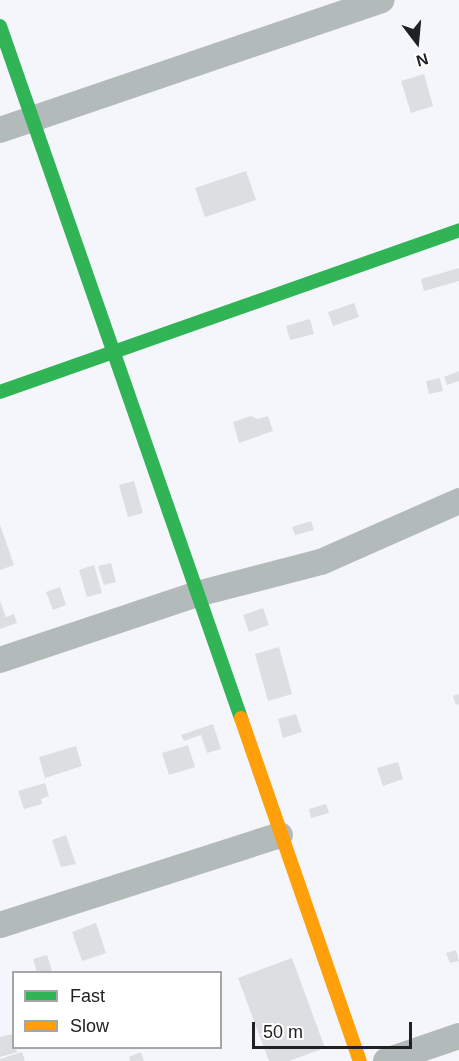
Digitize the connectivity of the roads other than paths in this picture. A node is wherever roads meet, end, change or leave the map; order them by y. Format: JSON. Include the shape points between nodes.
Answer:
{"nodes":[{"id":1,"x":381,"y":0,"type":"edge"},
{"id":2,"x":0,"y":26,"type":"edge"},
{"id":3,"x":33,"y":122,"type":"junction"},
{"id":4,"x":0,"y":130,"type":"edge"},
{"id":5,"x":459,"y":230,"type":"edge"},
{"id":6,"x":114,"y":354,"type":"junction"},
{"id":7,"x":0,"y":392,"type":"edge"},
{"id":8,"x":459,"y":501,"type":"edge"},
{"id":9,"x":197,"y":594,"type":"junction"},
{"id":10,"x":0,"y":660,"type":"edge"},
{"id":11,"x":280,"y":835,"type":"junction"},
{"id":12,"x":0,"y":925,"type":"edge"},
{"id":13,"x":459,"y":1036,"type":"edge"},
{"id":14,"x":360,"y":1061,"type":"edge"},
{"id":15,"x":386,"y":1061,"type":"edge"}],
"edges":[{"from":1,"to":3,"type":"street"},
{"from":2,"to":3,"type":"street"},
{"from":3,"to":4,"type":"street"},
{"from":3,"to":6,"type":"street"},
{"from":5,"to":6,"type":"street"},
{"from":6,"to":7,"type":"street"},
{"from":6,"to":9,"type":"street"},
{"from":8,"to":9,"type":"street","via":[[321,562]]},
{"from":9,"to":10,"type":"street"},
{"from":9,"to":11,"type":"street"},
{"from":11,"to":12,"type":"street"},
{"from":11,"to":14,"type":"street"},
{"from":13,"to":15,"type":"street"}]}
